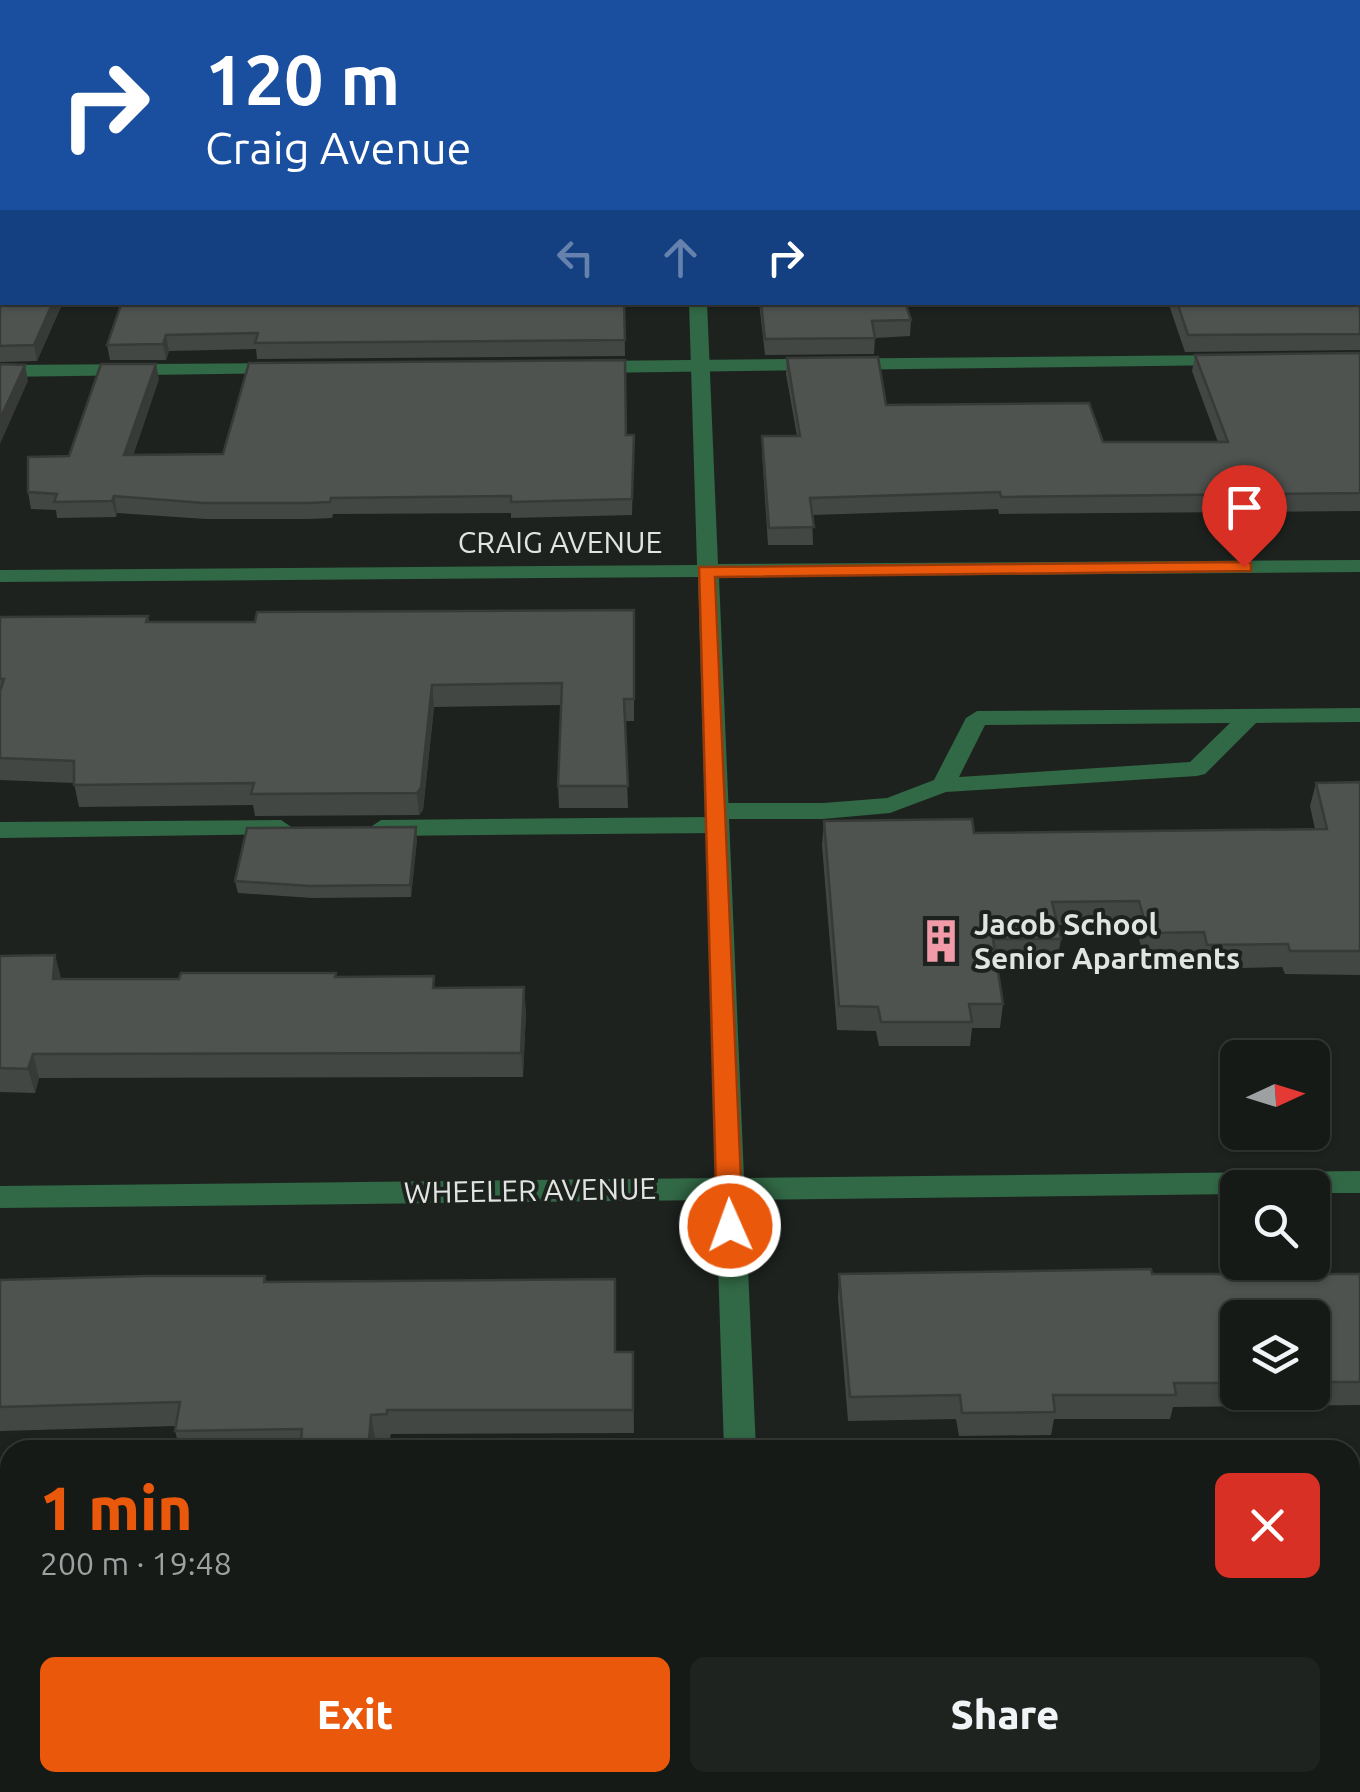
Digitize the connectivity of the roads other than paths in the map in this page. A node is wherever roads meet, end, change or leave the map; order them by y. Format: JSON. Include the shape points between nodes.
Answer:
{"nodes":[{"id":1,"x":698,"y":305,"type":"edge"},
{"id":2,"x":1240,"y":361,"type":"edge"},
{"id":3,"x":700,"y":366,"type":"junction"},
{"id":4,"x":564,"y":367,"type":"edge"},
{"id":5,"x":292,"y":369,"type":"edge"},
{"id":6,"x":0,"y":371,"type":"edge"},
{"id":7,"x":1360,"y":566,"type":"edge"},
{"id":8,"x":706,"y":572,"type":"junction"},
{"id":9,"x":0,"y":576,"type":"edge"},
{"id":10,"x":1360,"y":715,"type":"edge"},
{"id":11,"x":1250,"y":717,"type":"junction"},
{"id":12,"x":942,"y":785,"type":"junction"},
{"id":13,"x":716,"y":818,"type":"junction"},
{"id":14,"x":298,"y":828,"type":"edge"},
{"id":15,"x":358,"y":828,"type":"edge"},
{"id":16,"x":0,"y":830,"type":"edge"},
{"id":17,"x":1360,"y":1182,"type":"edge"},
{"id":18,"x":728,"y":1188,"type":"junction"},
{"id":19,"x":0,"y":1197,"type":"edge"},
{"id":20,"x":740,"y":1440,"type":"edge"}],
"edges":[{"from":1,"to":3,"type":"street"},
{"from":2,"to":3,"type":"street"},
{"from":3,"to":4,"type":"street"},
{"from":3,"to":8,"type":"street"},
{"from":5,"to":6,"type":"street"},
{"from":7,"to":8,"type":"street","name":"CRAIG AVENUE"},
{"from":8,"to":9,"type":"street","name":"CRAIG AVENUE"},
{"from":8,"to":13,"type":"street"},
{"from":10,"to":11,"type":"street"},
{"from":11,"to":12,"type":"street","via":[[1197,769]]},
{"from":11,"to":12,"type":"street","via":[[977,718]]},
{"from":12,"to":13,"type":"street","via":[[890,805]]},
{"from":13,"to":15,"type":"street"},
{"from":13,"to":18,"type":"street"},
{"from":14,"to":16,"type":"street"},
{"from":17,"to":18,"type":"street","name":"WHEELER AVENUE"},
{"from":18,"to":19,"type":"street","name":"WHEELER AVENUE"},
{"from":18,"to":20,"type":"street"}]}
